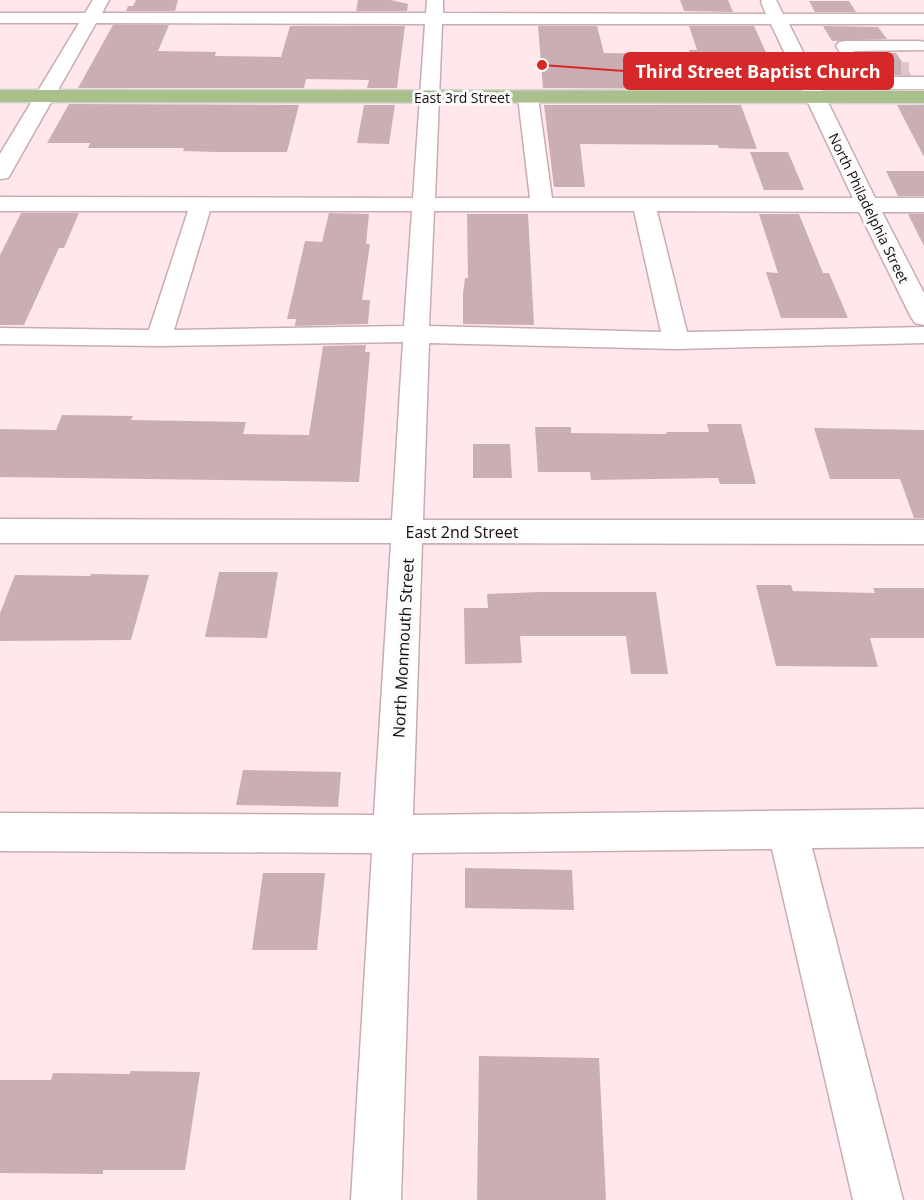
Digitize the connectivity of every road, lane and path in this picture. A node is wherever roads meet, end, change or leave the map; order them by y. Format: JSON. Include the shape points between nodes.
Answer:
{"nodes":[{"id":1,"x":102,"y":0,"type":"edge"},
{"id":2,"x":266,"y":0,"type":"edge"},
{"id":3,"x":602,"y":0,"type":"edge"},
{"id":4,"x":768,"y":0,"type":"edge"},
{"id":5,"x":91,"y":17,"type":"junction"},
{"id":6,"x":259,"y":17,"type":"junction"},
{"id":7,"x":434,"y":17,"type":"edge"},
{"id":8,"x":0,"y":18,"type":"edge"},
{"id":9,"x":606,"y":18,"type":"junction"},
{"id":10,"x":777,"y":18,"type":"junction"},
{"id":11,"x":921,"y":41,"type":"edge"},
{"id":12,"x":793,"y":50,"type":"junction"},
{"id":13,"x":898,"y":56,"type":"tunnel mouth"},
{"id":14,"x":861,"y":69,"type":"junction"},
{"id":15,"x":804,"y":72,"type":"junction"},
{"id":16,"x":919,"y":75,"type":"edge"},
{"id":17,"x":0,"y":96,"type":"edge"},
{"id":18,"x":43,"y":96,"type":"junction"},
{"id":19,"x":430,"y":97,"type":"junction"},
{"id":20,"x":528,"y":97,"type":"junction"},
{"id":21,"x":817,"y":97,"type":"junction"},
{"id":22,"x":924,"y":97,"type":"edge"},
{"id":23,"x":0,"y":173,"type":"edge"},
{"id":24,"x":0,"y":204,"type":"edge"},
{"id":25,"x":201,"y":204,"type":"junction"},
{"id":26,"x":424,"y":204,"type":"junction"},
{"id":27,"x":542,"y":205,"type":"junction"},
{"id":28,"x":644,"y":205,"type":"junction"},
{"id":29,"x":866,"y":205,"type":"junction"},
{"id":30,"x":924,"y":205,"type":"edge"},
{"id":31,"x":924,"y":318,"type":"edge"},
{"id":32,"x":416,"y":334,"type":"junction"},
{"id":33,"x":924,"y":335,"type":"edge"},
{"id":34,"x":0,"y":336,"type":"edge"},
{"id":35,"x":159,"y":338,"type":"junction"},
{"id":36,"x":676,"y":341,"type":"junction"},
{"id":37,"x":0,"y":531,"type":"edge"},
{"id":38,"x":408,"y":532,"type":"junction"},
{"id":39,"x":924,"y":532,"type":"edge"},
{"id":40,"x":787,"y":828,"type":"junction"},
{"id":41,"x":924,"y":828,"type":"edge"},
{"id":42,"x":0,"y":832,"type":"edge"},
{"id":43,"x":394,"y":834,"type":"junction"},
{"id":44,"x":376,"y":1200,"type":"edge"},
{"id":45,"x":878,"y":1200,"type":"edge"}],
"edges":[{"from":1,"to":5,"type":"street"},
{"from":2,"to":6,"type":"street"},
{"from":3,"to":9,"type":"street"},
{"from":4,"to":10,"type":"street","name":"North Philadelphia Street"},
{"from":5,"to":6,"type":"street"},
{"from":5,"to":8,"type":"street"},
{"from":5,"to":18,"type":"street"},
{"from":6,"to":7,"type":"street"},
{"from":7,"to":9,"type":"street","via":[[498,32],[503,29],[503,18]]},
{"from":7,"to":19,"type":"street","name":"North Monmouth Street"},
{"from":9,"to":10,"type":"street"},
{"from":10,"to":11,"type":"street"},
{"from":10,"to":12,"type":"street","name":"North Philadelphia Street"},
{"from":11,"to":13,"type":"street"},
{"from":11,"to":14,"type":"street","via":[[845,46]]},
{"from":12,"to":14,"type":"street","via":[[820,50]]},
{"from":12,"to":15,"type":"street","name":"North Philadelphia Street"},
{"from":14,"to":15,"type":"street"},
{"from":14,"to":16,"type":"street"},
{"from":14,"to":21,"type":"main road","name":"East 3rd Street"},
{"from":14,"to":22,"type":"main road","name":"East 3rd Street"},
{"from":15,"to":21,"type":"street","name":"North Philadelphia Street"},
{"from":17,"to":18,"type":"main road","name":"East 3rd Street"},
{"from":18,"to":19,"type":"main road","name":"East 3rd Street"},
{"from":18,"to":23,"type":"street"},
{"from":19,"to":20,"type":"main road","name":"East 3rd Street"},
{"from":19,"to":26,"type":"street","name":"North Monmouth Street"},
{"from":20,"to":21,"type":"main road","name":"East 3rd Street"},
{"from":20,"to":27,"type":"street"},
{"from":21,"to":29,"type":"street","name":"North Philadelphia Street"},
{"from":24,"to":25,"type":"street"},
{"from":25,"to":26,"type":"street"},
{"from":25,"to":35,"type":"street"},
{"from":26,"to":27,"type":"street"},
{"from":26,"to":32,"type":"street","name":"North Monmouth Street"},
{"from":27,"to":28,"type":"street"},
{"from":28,"to":29,"type":"street"},
{"from":28,"to":36,"type":"street"},
{"from":29,"to":30,"type":"street"},
{"from":29,"to":31,"type":"street","name":"North Philadelphia Street"},
{"from":32,"to":35,"type":"street"},
{"from":32,"to":36,"type":"street"},
{"from":32,"to":38,"type":"street","name":"North Monmouth Street"},
{"from":33,"to":36,"type":"street"},
{"from":34,"to":35,"type":"street"},
{"from":37,"to":38,"type":"street","name":"East 2nd Street"},
{"from":38,"to":39,"type":"street","name":"East 2nd Street"},
{"from":38,"to":43,"type":"street","name":"North Monmouth Street"},
{"from":40,"to":41,"type":"street"},
{"from":40,"to":43,"type":"street"},
{"from":40,"to":45,"type":"street"},
{"from":42,"to":43,"type":"street"},
{"from":43,"to":44,"type":"street","name":"North Monmouth Street"}]}
